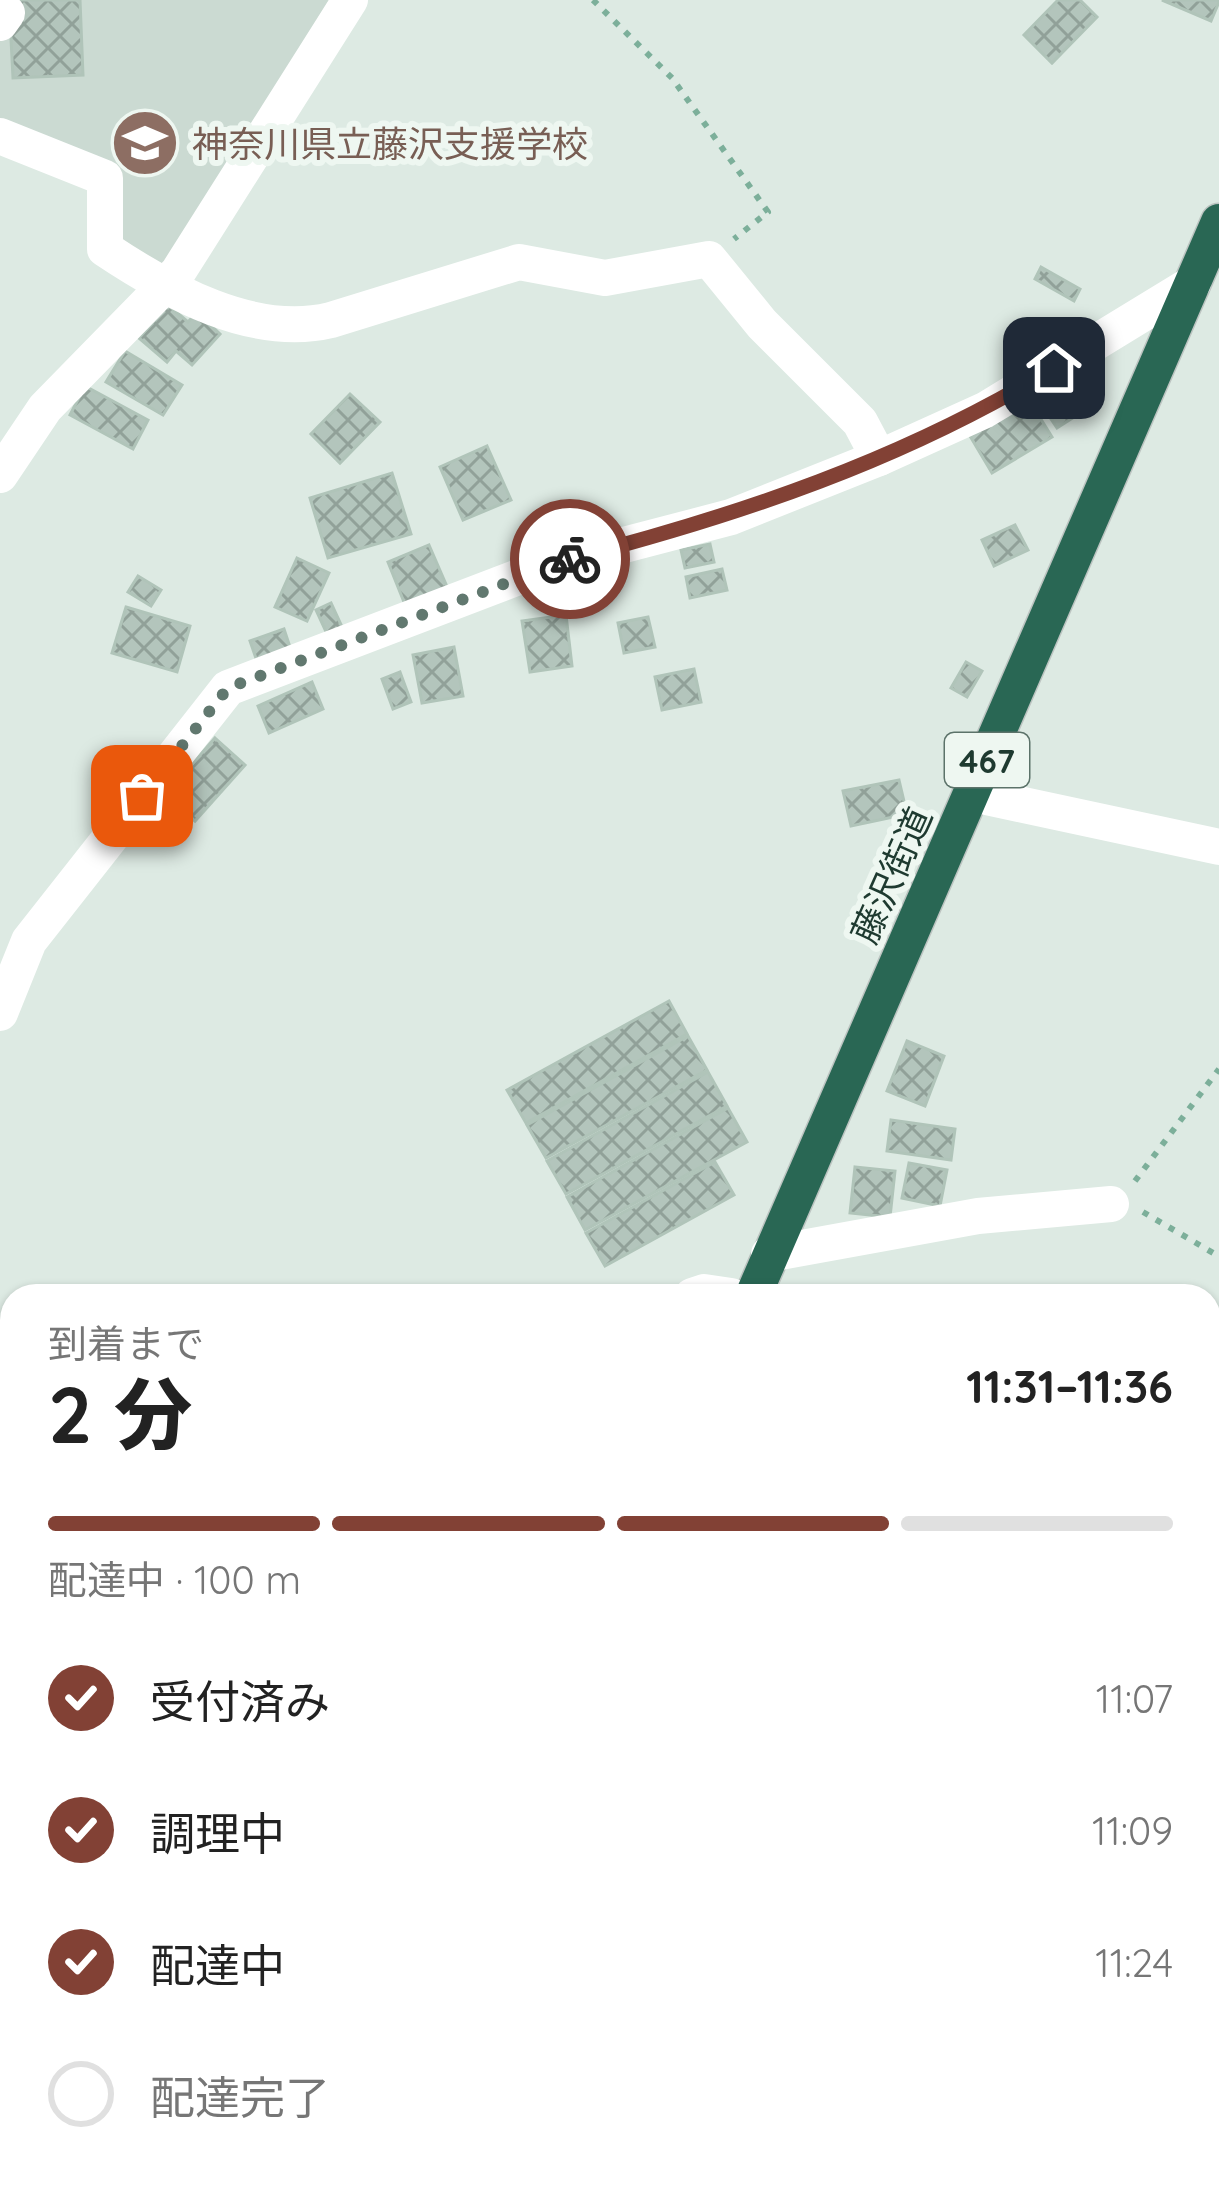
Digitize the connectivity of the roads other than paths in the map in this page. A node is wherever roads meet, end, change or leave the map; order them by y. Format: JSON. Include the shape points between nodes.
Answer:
{"nodes":[{"id":1,"x":350,"y":0,"type":"edge"},
{"id":2,"x":0,"y":8,"type":"edge"},
{"id":3,"x":0,"y":23,"type":"edge"},
{"id":4,"x":0,"y":136,"type":"edge"},
{"id":5,"x":1219,"y":222,"type":"edge"},
{"id":6,"x":1192,"y":284,"type":"junction"},
{"id":7,"x":165,"y":289,"type":"junction"},
{"id":8,"x":879,"y":458,"type":"junction"},
{"id":9,"x":0,"y":475,"type":"edge"},
{"id":10,"x":972,"y":794,"type":"junction"},
{"id":11,"x":1219,"y":848,"type":"edge"},
{"id":12,"x":0,"y":1013,"type":"edge"},
{"id":13,"x":1115,"y":1201,"type":"road end"},
{"id":14,"x":770,"y":1254,"type":"junction"},
{"id":15,"x":758,"y":1284,"type":"edge"}],
"edges":[{"from":1,"to":7,"type":"street"},
{"from":2,"to":3,"type":"street","via":[[7,13]]},
{"from":4,"to":7,"type":"street","via":[[105,178],[105,249]]},
{"from":5,"to":6,"type":"highway","name":"藤沢街道","number":"467"},
{"from":6,"to":8,"type":"street","via":[[985,410]]},
{"from":6,"to":10,"type":"highway","name":"藤沢街道","number":"467"},
{"from":7,"to":8,"type":"street","via":[[302,327],[519,262],[604,278],[709,259],[860,422]]},
{"from":7,"to":9,"type":"street","via":[[45,408]]},
{"from":8,"to":12,"type":"street","via":[[731,517],[555,563],[228,688],[29,941]]},
{"from":10,"to":11,"type":"street"},
{"from":10,"to":14,"type":"highway","name":"藤沢街道","number":"467"},
{"from":13,"to":14,"type":"street"},
{"from":14,"to":15,"type":"highway","name":"藤沢街道","number":"467"}]}
